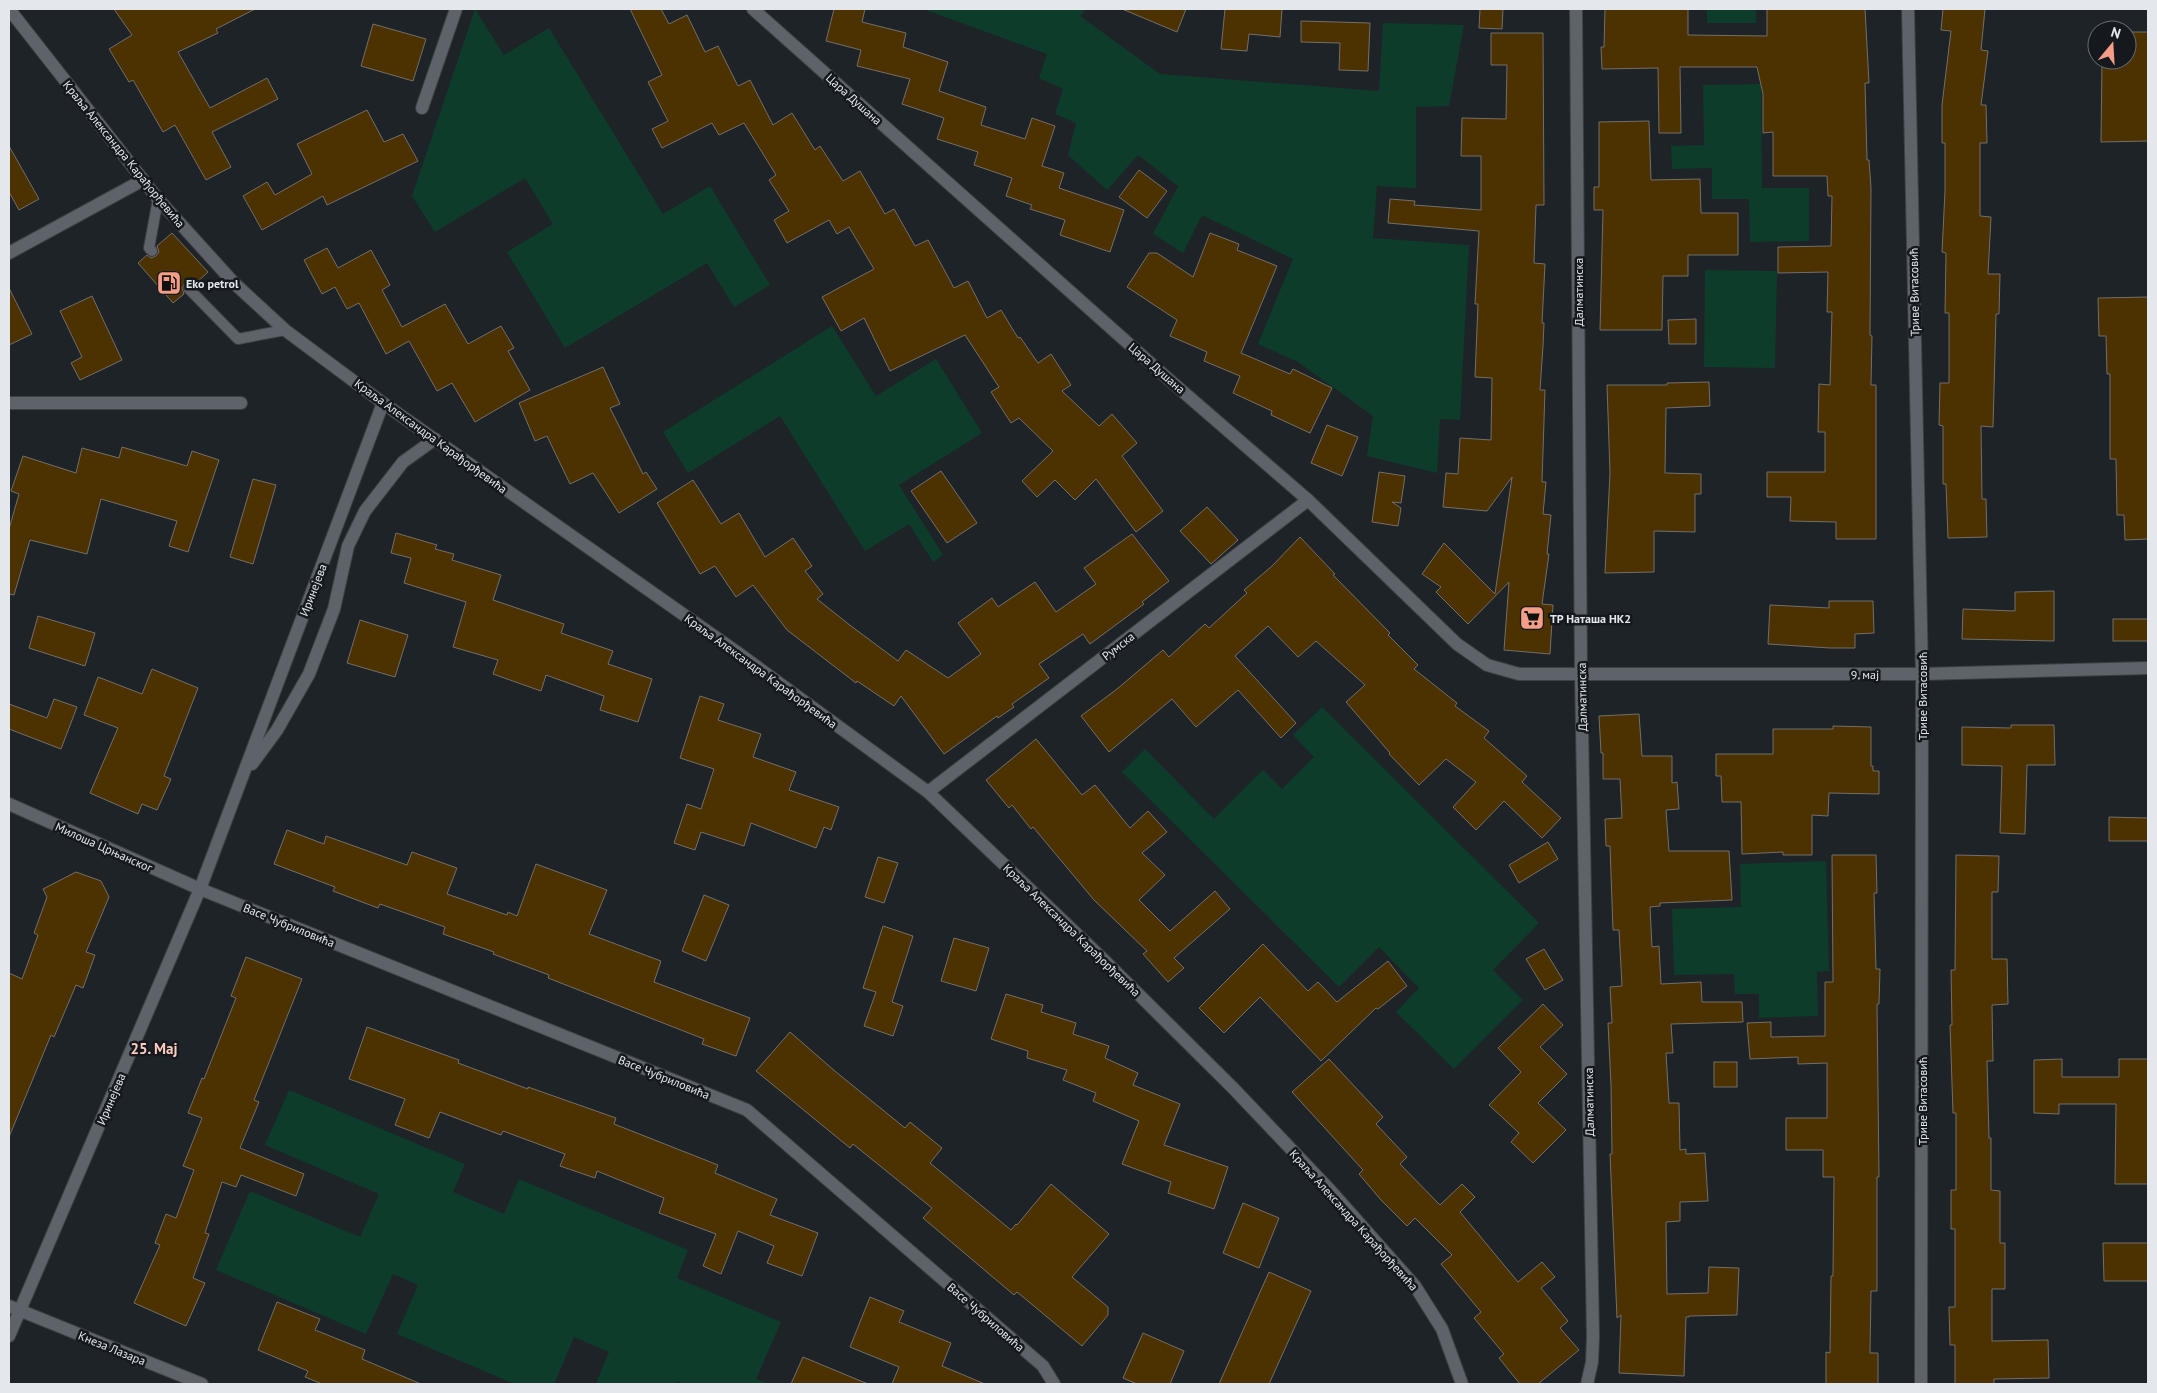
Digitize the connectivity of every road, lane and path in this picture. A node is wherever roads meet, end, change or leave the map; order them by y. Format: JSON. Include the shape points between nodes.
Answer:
{"nodes":[{"id":1,"x":9,"y":9,"type":"edge"},
{"id":2,"x":456,"y":9,"type":"edge"},
{"id":3,"x":753,"y":9,"type":"edge"},
{"id":4,"x":1576,"y":9,"type":"edge"},
{"id":5,"x":1908,"y":9,"type":"edge"},
{"id":6,"x":422,"y":108,"type":"dead end"},
{"id":7,"x":143,"y":180,"type":"junction"},
{"id":8,"x":158,"y":199,"type":"junction"},
{"id":9,"x":152,"y":251,"type":"dead end"},
{"id":10,"x":9,"y":253,"type":"edge"},
{"id":11,"x":189,"y":289,"type":"dead end"},
{"id":12,"x":286,"y":330,"type":"junction"},
{"id":13,"x":9,"y":403,"type":"edge"},
{"id":14,"x":241,"y":403,"type":"dead end"},
{"id":15,"x":383,"y":403,"type":"junction"},
{"id":16,"x":434,"y":439,"type":"junction"},
{"id":17,"x":1308,"y":500,"type":"junction"},
{"id":18,"x":2148,"y":668,"type":"edge"},
{"id":19,"x":1581,"y":673,"type":"junction"},
{"id":20,"x":1922,"y":674,"type":"junction"},
{"id":21,"x":243,"y":776,"type":"junction"},
{"id":22,"x":928,"y":792,"type":"junction"},
{"id":23,"x":9,"y":804,"type":"edge"},
{"id":24,"x":200,"y":889,"type":"junction"},
{"id":25,"x":9,"y":1306,"type":"edge"},
{"id":26,"x":21,"y":1311,"type":"junction"},
{"id":27,"x":9,"y":1336,"type":"edge"},
{"id":28,"x":202,"y":1384,"type":"edge"},
{"id":29,"x":1054,"y":1384,"type":"edge"},
{"id":30,"x":1462,"y":1384,"type":"edge"},
{"id":31,"x":1587,"y":1384,"type":"edge"},
{"id":32,"x":1921,"y":1384,"type":"edge"}],
"edges":[{"from":1,"to":7,"type":"street","name":"Краља Александра Карађорђевића"},
{"from":2,"to":6,"type":"street"},
{"from":3,"to":17,"type":"street","name":"Цара Душана"},
{"from":4,"to":19,"type":"street","name":"Далматинска"},
{"from":5,"to":20,"type":"street","name":"Триве Витасовић"},
{"from":7,"to":8,"type":"street","name":"Краља Александра Карађорђевића"},
{"from":7,"to":10,"type":"street"},
{"from":8,"to":9,"type":"lane","via":[[149,248]]},
{"from":8,"to":12,"type":"street","name":"Краља Александра Карађорђевића","via":[[234,283]]},
{"from":11,"to":12,"type":"lane","via":[[238,339]]},
{"from":12,"to":15,"type":"street","name":"Краља Александра Карађорђевића"},
{"from":13,"to":14,"type":"street"},
{"from":15,"to":16,"type":"street","name":"Краља Александра Карађорђевића"},
{"from":15,"to":21,"type":"street","name":"Иринејева"},
{"from":16,"to":21,"type":"street","name":"Иринејева","via":[[403,462],[365,511],[348,546],[334,609],[309,674],[277,730]]},
{"from":16,"to":22,"type":"street","name":"Краља Александра Карађорђевића"},
{"from":17,"to":19,"type":"street","name":"Цара Душана","via":[[1457,644],[1487,666],[1519,674]]},
{"from":17,"to":22,"type":"street","name":"Румска"},
{"from":18,"to":20,"type":"street","name":"9. мај"},
{"from":19,"to":20,"type":"street","name":"9. мај"},
{"from":19,"to":31,"type":"street","name":"Далматинска","via":[[1592,1336],[1592,1362]]},
{"from":20,"to":32,"type":"street","name":"Триве Витасовић"},
{"from":21,"to":24,"type":"street","name":"Иринејева"},
{"from":22,"to":30,"type":"street","name":"Краља Александра Карађорђевића","via":[[1124,979],[1329,1189],[1415,1286],[1442,1329]]},
{"from":23,"to":24,"type":"street","name":"Милоша Црњанског"},
{"from":24,"to":26,"type":"street","name":"Иринејева"},
{"from":24,"to":29,"type":"street","name":"Васе Чубриловића","via":[[747,1110],[1043,1366]]},
{"from":25,"to":26,"type":"street","name":"Кнеза Лазара"},
{"from":26,"to":27,"type":"street","name":"Иринејева"},
{"from":26,"to":28,"type":"street","name":"Кнеза Лазара"}]}
